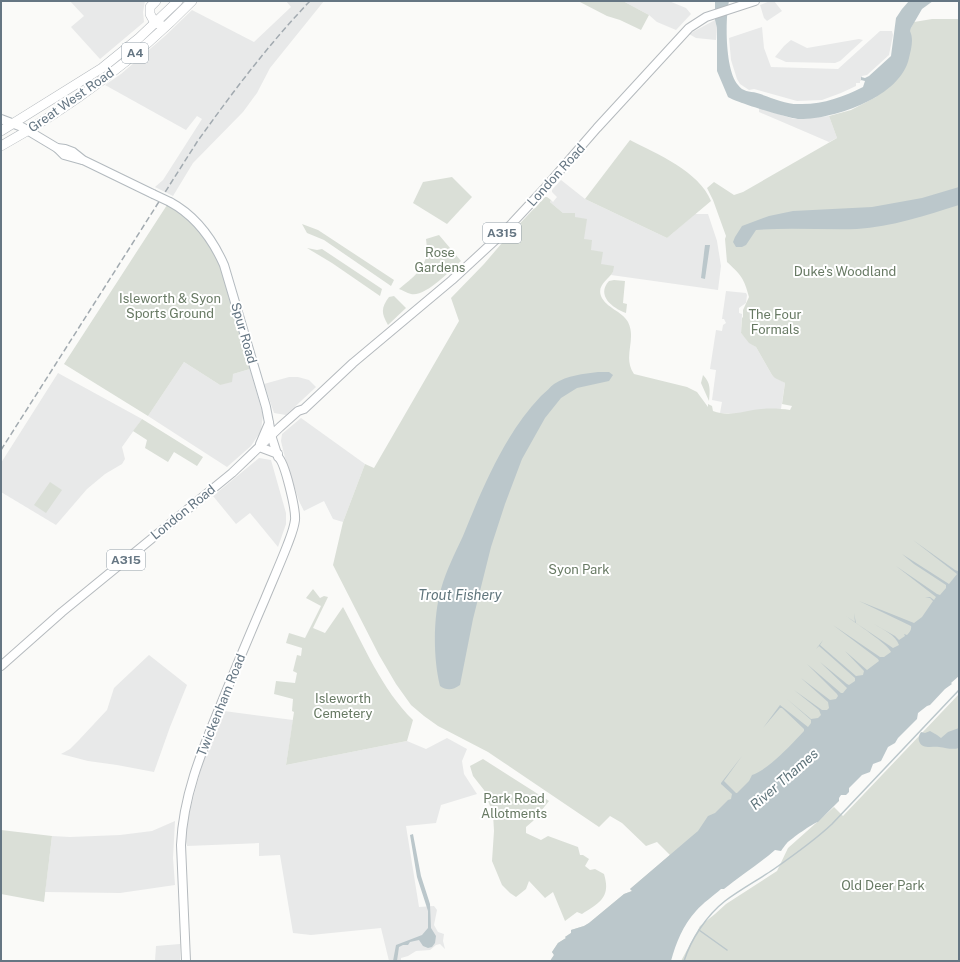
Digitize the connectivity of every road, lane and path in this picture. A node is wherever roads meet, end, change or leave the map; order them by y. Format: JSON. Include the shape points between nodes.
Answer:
{"nodes":[{"id":1,"x":156,"y":1,"type":"edge"},
{"id":2,"x":178,"y":1,"type":"edge"},
{"id":3,"x":192,"y":1,"type":"edge"},
{"id":4,"x":755,"y":1,"type":"edge"},
{"id":5,"x":174,"y":18,"type":"junction"},
{"id":6,"x":155,"y":23,"type":"junction"},
{"id":7,"x":75,"y":100,"type":"junction"},
{"id":8,"x":1,"y":119,"type":"edge"},
{"id":9,"x":14,"y":124,"type":"junction"},
{"id":10,"x":29,"y":130,"type":"junction"},
{"id":11,"x":1,"y":132,"type":"edge"},
{"id":12,"x":1,"y":138,"type":"edge"},
{"id":13,"x":1,"y":146,"type":"edge"},
{"id":14,"x":269,"y":420,"type":"junction"},
{"id":15,"x":274,"y":436,"type":"junction"},
{"id":16,"x":259,"y":449,"type":"junction"},
{"id":17,"x":279,"y":456,"type":"junction"},
{"id":18,"x":1,"y":666,"type":"edge"},
{"id":19,"x":186,"y":961,"type":"edge"}],
"edges":[{"from":1,"to":6,"type":"highway","via":[[149,10]]},
{"from":2,"to":6,"type":"highway","name":"Great West Road","number":"A4"},
{"from":3,"to":5,"type":"highway","name":"Great West Road","number":"A4"},
{"from":4,"to":15,"type":"main road","name":"London Road","number":"A315","via":[[711,15],[690,28],[504,232],[304,409],[298,411]]},
{"from":5,"to":6,"type":"highway","via":[[163,23]]},
{"from":5,"to":7,"type":"highway","name":"Great West Road","number":"A4","via":[[114,71]]},
{"from":6,"to":9,"type":"highway","name":"Great West Road","number":"A4","via":[[95,73]]},
{"from":7,"to":9,"type":"highway","number":"A4","via":[[32,120]]},
{"from":7,"to":10,"type":"highway","name":"Great West Road","number":"A4"},
{"from":8,"to":9,"type":"main road","name":"Spur Road"},
{"from":9,"to":10,"type":"main road","name":"Spur Road"},
{"from":9,"to":11,"type":"highway","name":"Great West Road","number":"A4"},
{"from":10,"to":12,"type":"highway","number":"A4","via":[[14,132]]},
{"from":10,"to":13,"type":"highway","name":"Great West Road","number":"A4"},
{"from":10,"to":14,"type":"main road","name":"Spur Road","bridge":true,"via":[[64,155],[83,160],[186,211],[204,230],[224,265]]},
{"from":14,"to":15,"type":"main road","name":"Spur Road"},
{"from":14,"to":16,"type":"main road"},
{"from":15,"to":16,"type":"main road","name":"London Road","number":"A315"},
{"from":15,"to":17,"type":"main road","name":"Twickenham Road"},
{"from":16,"to":17,"type":"main road"},
{"from":16,"to":18,"type":"main road","name":"London Road","number":"A315","via":[[62,612]]},
{"from":17,"to":19,"type":"main road","name":"Twickenham Road","via":[[294,505],[295,522],[199,758],[184,811],[181,845]]}]}
